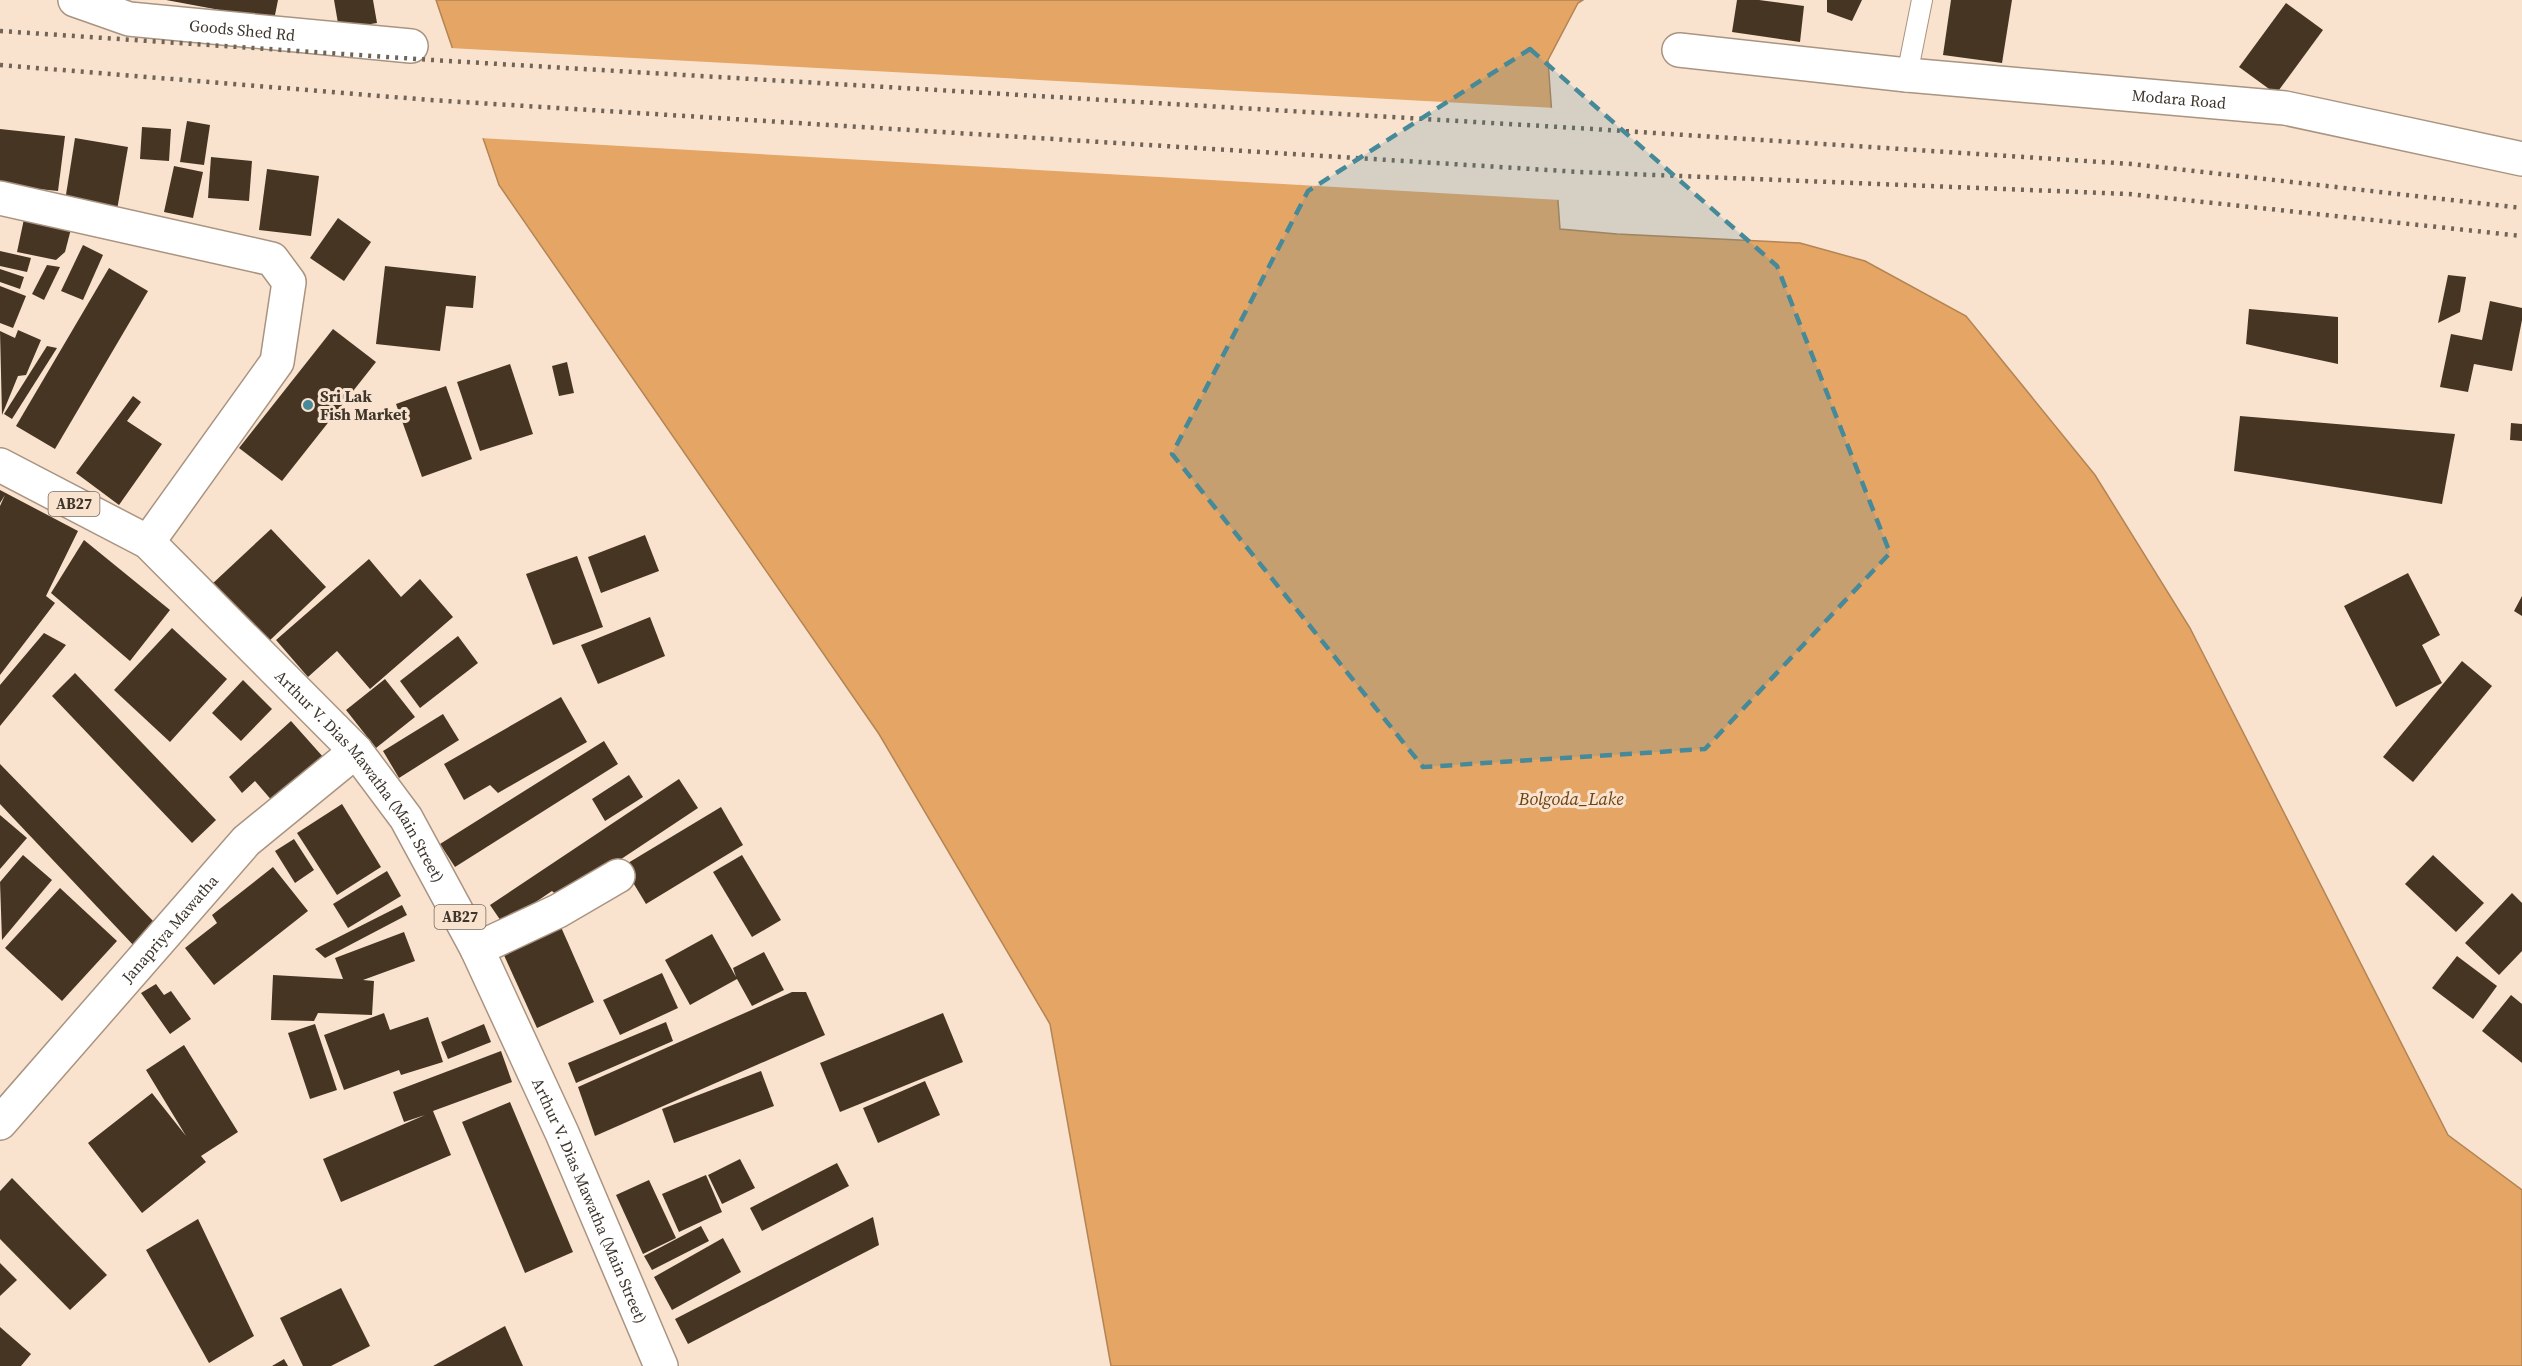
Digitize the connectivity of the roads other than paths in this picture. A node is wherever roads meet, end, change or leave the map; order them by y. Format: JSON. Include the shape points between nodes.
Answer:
{"nodes":[{"id":1,"x":75,"y":0,"type":"edge"},
{"id":2,"x":1922,"y":0,"type":"edge"},
{"id":3,"x":411,"y":46,"type":"dead end"},
{"id":4,"x":1679,"y":50,"type":"dead end"},
{"id":5,"x":1907,"y":75,"type":"junction"},
{"id":6,"x":2522,"y":159,"type":"edge"},
{"id":7,"x":0,"y":198,"type":"edge"},
{"id":8,"x":0,"y":465,"type":"edge"},
{"id":9,"x":148,"y":542,"type":"junction"},
{"id":10,"x":356,"y":751,"type":"junction"},
{"id":11,"x":618,"y":876,"type":"dead end"},
{"id":12,"x":477,"y":949,"type":"junction"},
{"id":13,"x":0,"y":1123,"type":"edge"},
{"id":14,"x":662,"y":1366,"type":"edge"}],
"edges":[{"from":1,"to":3,"type":"street","name":"Goods Shed Rd","via":[[129,19]]},
{"from":2,"to":5,"type":"lane"},
{"from":4,"to":5,"type":"street","name":"Modara Road"},
{"from":5,"to":6,"type":"street","name":"Modara Road","via":[[2286,108]]},
{"from":7,"to":9,"type":"street","via":[[272,259],[289,282],[277,362]]},
{"from":8,"to":9,"type":"street","name":"Arthur V. Dias Mawatha (Main Street)","number":"AB27"},
{"from":9,"to":10,"type":"street","name":"Arthur V. Dias Mawatha (Main Street)","number":"AB27"},
{"from":10,"to":12,"type":"street","name":"Arthur V. Dias Mawatha (Main Street)","number":"AB27","via":[[406,818]]},
{"from":10,"to":13,"type":"street","name":"Janapriya Mawatha","via":[[246,841]]},
{"from":11,"to":12,"type":"street","via":[[558,911]]},
{"from":12,"to":14,"type":"street","name":"Arthur V. Dias Mawatha (Main Street)","number":"AB27","via":[[562,1133]]}]}
